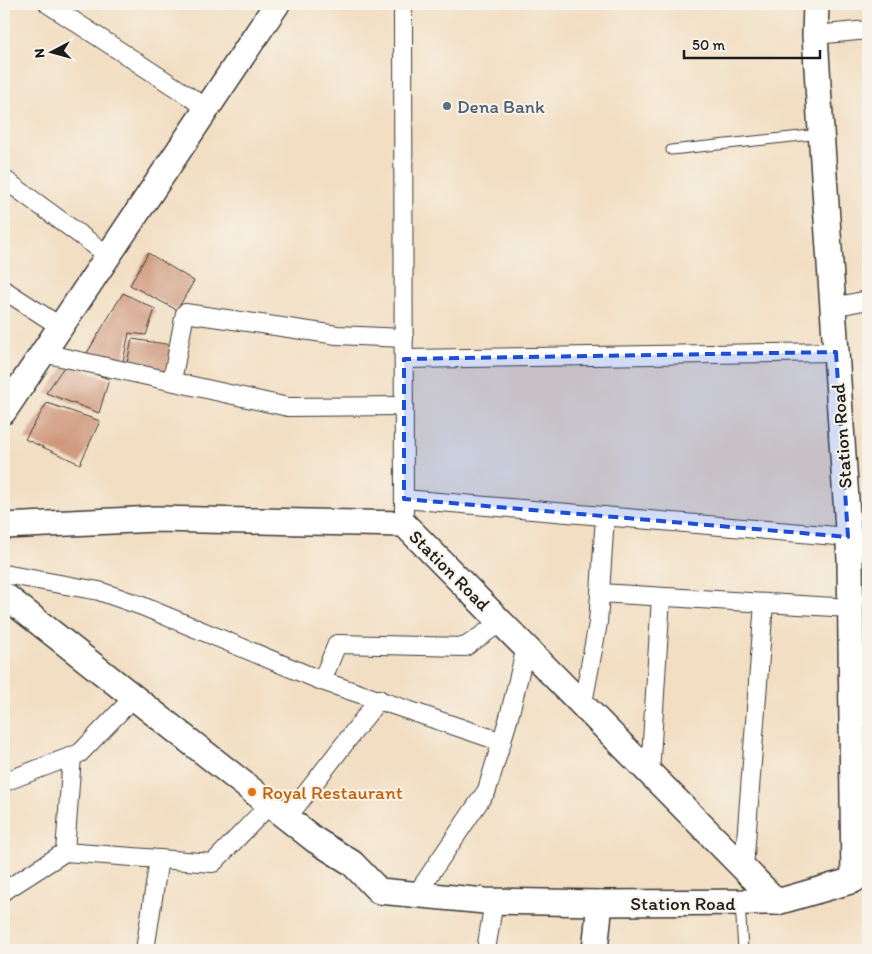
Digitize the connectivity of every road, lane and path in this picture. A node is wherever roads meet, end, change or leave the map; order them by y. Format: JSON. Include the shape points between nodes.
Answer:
{"nodes":[{"id":1,"x":48,"y":4,"type":"edge"},
{"id":2,"x":277,"y":4,"type":"edge"},
{"id":3,"x":403,"y":4,"type":"edge"},
{"id":4,"x":816,"y":4,"type":"edge"},
{"id":5,"x":868,"y":30,"type":"edge"},
{"id":6,"x":815,"y":35,"type":"junction"},
{"id":7,"x":208,"y":108,"type":"junction"},
{"id":8,"x":821,"y":134,"type":"junction"},
{"id":9,"x":671,"y":150,"type":"dead end"},
{"id":10,"x":4,"y":179,"type":"edge"},
{"id":11,"x":109,"y":256,"type":"junction"},
{"id":12,"x":4,"y":290,"type":"edge"},
{"id":13,"x":868,"y":300,"type":"edge"},
{"id":14,"x":833,"y":307,"type":"junction"},
{"id":15,"x":61,"y":327,"type":"junction"},
{"id":16,"x":404,"y":338,"type":"junction"},
{"id":17,"x":836,"y":352,"type":"junction"},
{"id":18,"x":43,"y":353,"type":"junction"},
{"id":19,"x":404,"y":359,"type":"junction"},
{"id":20,"x":172,"y":381,"type":"junction"},
{"id":21,"x":404,"y":406,"type":"junction"},
{"id":22,"x":4,"y":411,"type":"edge"},
{"id":23,"x":404,"y":499,"type":"junction"},
{"id":24,"x":605,"y":516,"type":"junction"},
{"id":25,"x":404,"y":524,"type":"junction"},
{"id":26,"x":4,"y":526,"type":"edge"},
{"id":27,"x":848,"y":537,"type":"junction"},
{"id":28,"x":4,"y":574,"type":"edge"},
{"id":29,"x":600,"y":593,"type":"junction"},
{"id":30,"x":4,"y":595,"type":"edge"},
{"id":31,"x":661,"y":596,"type":"junction"},
{"id":32,"x":764,"y":603,"type":"junction"},
{"id":33,"x":850,"y":608,"type":"junction"},
{"id":34,"x":501,"y":622,"type":"junction"},
{"id":35,"x":526,"y":647,"type":"junction"},
{"id":36,"x":322,"y":681,"type":"junction"},
{"id":37,"x":134,"y":697,"type":"junction"},
{"id":38,"x":379,"y":699,"type":"junction"},
{"id":39,"x":583,"y":703,"type":"junction"},
{"id":40,"x":502,"y":742,"type":"junction"},
{"id":41,"x":72,"y":756,"type":"junction"},
{"id":42,"x":650,"y":774,"type":"junction"},
{"id":43,"x":4,"y":782,"type":"edge"},
{"id":44,"x":278,"y":811,"type":"junction"},
{"id":45,"x":65,"y":852,"type":"junction"},
{"id":46,"x":159,"y":859,"type":"junction"},
{"id":47,"x":744,"y":868,"type":"junction"},
{"id":48,"x":4,"y":891,"type":"edge"},
{"id":49,"x":416,"y":895,"type":"junction"},
{"id":50,"x":494,"y":901,"type":"junction"},
{"id":51,"x":777,"y":902,"type":"junction"},
{"id":52,"x":600,"y":903,"type":"junction"},
{"id":53,"x":740,"y":903,"type":"junction"},
{"id":54,"x":146,"y":950,"type":"edge"},
{"id":55,"x":486,"y":950,"type":"edge"},
{"id":56,"x":595,"y":950,"type":"edge"},
{"id":57,"x":743,"y":950,"type":"edge"}],
"edges":[{"from":1,"to":7,"type":"street"},
{"from":2,"to":7,"type":"main road"},
{"from":3,"to":16,"type":"street"},
{"from":4,"to":6,"type":"main road","name":"Station Road"},
{"from":5,"to":6,"type":"street"},
{"from":6,"to":8,"type":"main road","name":"Station Road"},
{"from":7,"to":11,"type":"main road"},
{"from":8,"to":9,"type":"lane"},
{"from":8,"to":14,"type":"main road","name":"Station Road"},
{"from":10,"to":11,"type":"street"},
{"from":11,"to":15,"type":"main road"},
{"from":12,"to":15,"type":"street"},
{"from":13,"to":14,"type":"street"},
{"from":14,"to":17,"type":"main road","name":"Station Road"},
{"from":15,"to":18,"type":"main road"},
{"from":16,"to":19,"type":"street"},
{"from":16,"to":20,"type":"street","via":[[337,335],[185,313]]},
{"from":17,"to":19,"type":"street"},
{"from":17,"to":27,"type":"main road","name":"Station Road"},
{"from":18,"to":20,"type":"street"},
{"from":18,"to":22,"type":"main road"},
{"from":19,"to":21,"type":"street"},
{"from":20,"to":21,"type":"street","via":[[288,407]]},
{"from":21,"to":23,"type":"street"},
{"from":23,"to":24,"type":"street"},
{"from":23,"to":25,"type":"street"},
{"from":24,"to":27,"type":"street"},
{"from":24,"to":29,"type":"street"},
{"from":25,"to":26,"type":"main road","name":"Station Road","via":[[156,519]]},
{"from":25,"to":34,"type":"main road","name":"Station Road"},
{"from":27,"to":33,"type":"main road","name":"Station Road"},
{"from":28,"to":36,"type":"street","via":[[99,591]]},
{"from":29,"to":31,"type":"street"},
{"from":29,"to":39,"type":"street","via":[[598,623]]},
{"from":30,"to":37,"type":"main road","name":"Station Road"},
{"from":31,"to":32,"type":"street"},
{"from":31,"to":42,"type":"street"},
{"from":32,"to":33,"type":"street"},
{"from":32,"to":47,"type":"street"},
{"from":33,"to":51,"type":"main road","name":"Station Road","via":[[857,882]]},
{"from":34,"to":35,"type":"main road","name":"Station Road"},
{"from":34,"to":36,"type":"street","via":[[465,647],[337,644]]},
{"from":35,"to":39,"type":"main road","name":"Station Road"},
{"from":35,"to":40,"type":"street"},
{"from":36,"to":38,"type":"street"},
{"from":37,"to":41,"type":"street","via":[[80,753]]},
{"from":37,"to":44,"type":"main road","name":"Station Road"},
{"from":38,"to":40,"type":"street"},
{"from":38,"to":44,"type":"street"},
{"from":39,"to":42,"type":"main road","name":"Station Road"},
{"from":40,"to":49,"type":"street","via":[[487,790]]},
{"from":41,"to":43,"type":"street"},
{"from":41,"to":45,"type":"street"},
{"from":42,"to":47,"type":"main road","name":"Station Road"},
{"from":44,"to":46,"type":"street","via":[[213,863]]},
{"from":44,"to":49,"type":"main road","name":"Station Road","via":[[352,864],[379,892]]},
{"from":45,"to":46,"type":"street"},
{"from":45,"to":48,"type":"street"},
{"from":46,"to":54,"type":"street"},
{"from":47,"to":51,"type":"main road","name":"Station Road"},
{"from":49,"to":50,"type":"main road","name":"Station Road"},
{"from":50,"to":52,"type":"main road","name":"Station Road"},
{"from":50,"to":55,"type":"street"},
{"from":51,"to":53,"type":"main road","name":"Station Road"},
{"from":52,"to":53,"type":"main road","name":"Station Road"},
{"from":52,"to":56,"type":"main road"},
{"from":53,"to":57,"type":"lane"}]}
